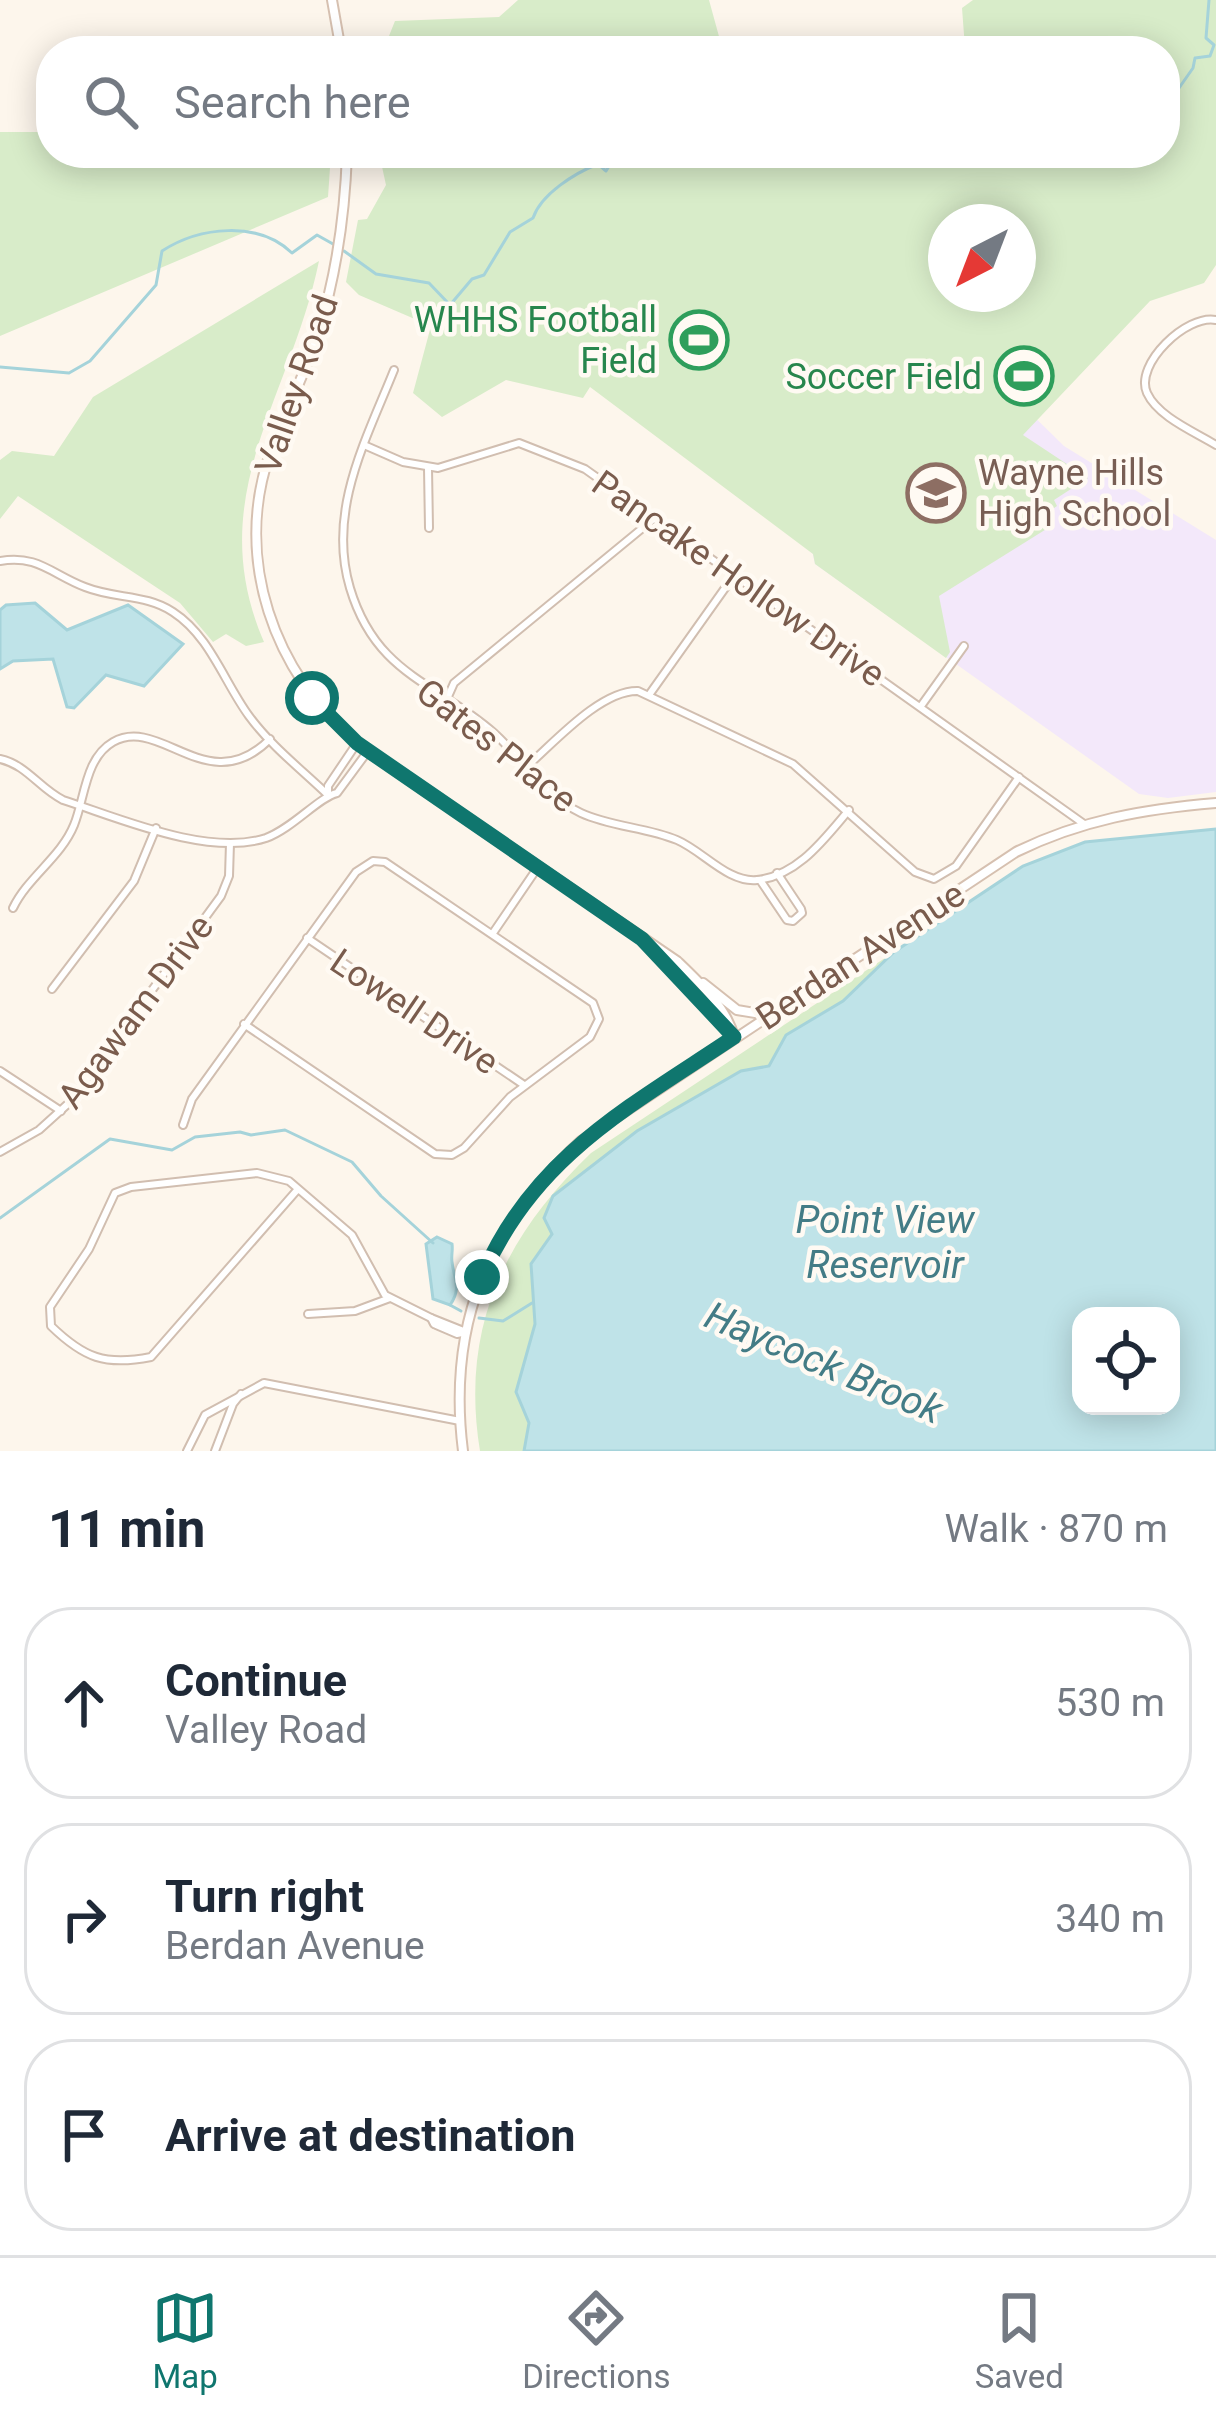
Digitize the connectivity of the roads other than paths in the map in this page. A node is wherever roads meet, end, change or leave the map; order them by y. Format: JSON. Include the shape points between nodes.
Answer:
{"nodes":[{"id":1,"x":332,"y":0,"type":"edge"},
{"id":2,"x":338,"y":36,"type":"edge"},
{"id":3,"x":346,"y":168,"type":"edge"},
{"id":4,"x":1216,"y":320,"type":"edge"},
{"id":5,"x":394,"y":370,"type":"dead end"},
{"id":6,"x":364,"y":445,"type":"junction"},
{"id":7,"x":1216,"y":445,"type":"edge"},
{"id":8,"x":428,"y":468,"type":"junction"},
{"id":9,"x":656,"y":517,"type":"junction"},
{"id":10,"x":429,"y":528,"type":"dead end"},
{"id":11,"x":0,"y":560,"type":"edge"},
{"id":12,"x":735,"y":574,"type":"junction"},
{"id":13,"x":964,"y":646,"type":"dead end"},
{"id":14,"x":649,"y":695,"type":"junction"},
{"id":15,"x":446,"y":701,"type":"junction"},
{"id":16,"x":921,"y":706,"type":"junction"},
{"id":17,"x":270,"y":740,"type":"junction"},
{"id":18,"x":357,"y":743,"type":"junction"},
{"id":19,"x":368,"y":751,"type":"junction"},
{"id":20,"x":0,"y":759,"type":"edge"},
{"id":21,"x":525,"y":768,"type":"junction"},
{"id":22,"x":1019,"y":777,"type":"junction"},
{"id":23,"x":328,"y":795,"type":"junction"},
{"id":24,"x":1216,"y":803,"type":"edge"},
{"id":25,"x":80,"y":805,"type":"junction"},
{"id":26,"x":848,"y":810,"type":"junction"},
{"id":27,"x":1084,"y":824,"type":"junction"},
{"id":28,"x":156,"y":828,"type":"junction"},
{"id":29,"x":230,"y":843,"type":"junction"},
{"id":30,"x":538,"y":867,"type":"junction"},
{"id":31,"x":777,"y":873,"type":"junction"},
{"id":32,"x":760,"y":880,"type":"junction"},
{"id":33,"x":13,"y":908,"type":"dead end"},
{"id":34,"x":492,"y":934,"type":"junction"},
{"id":35,"x":307,"y":938,"type":"junction"},
{"id":36,"x":642,"y":939,"type":"junction"},
{"id":37,"x":683,"y":967,"type":"junction"},
{"id":38,"x":52,"y":989,"type":"dead end"},
{"id":39,"x":769,"y":1014,"type":"junction"},
{"id":40,"x":244,"y":1024,"type":"junction"},
{"id":41,"x":734,"y":1037,"type":"junction"},
{"id":42,"x":0,"y":1071,"type":"edge"},
{"id":43,"x":524,"y":1085,"type":"junction"},
{"id":44,"x":61,"y":1112,"type":"junction"},
{"id":45,"x":183,"y":1126,"type":"dead end"},
{"id":46,"x":0,"y":1152,"type":"edge"},
{"id":47,"x":298,"y":1189,"type":"junction"},
{"id":48,"x":391,"y":1298,"type":"junction"},
{"id":49,"x":308,"y":1314,"type":"dead end"},
{"id":50,"x":466,"y":1332,"type":"junction"},
{"id":51,"x":243,"y":1391,"type":"junction"},
{"id":52,"x":460,"y":1421,"type":"junction"},
{"id":53,"x":187,"y":1451,"type":"edge"},
{"id":54,"x":215,"y":1451,"type":"edge"},
{"id":55,"x":463,"y":1451,"type":"edge"}],
"edges":[{"from":1,"to":2,"type":"main road"},
{"from":3,"to":18,"type":"main road","name":"Valley Road","via":[[324,313],[269,454],[256,540],[285,657]]},
{"from":4,"to":7,"type":"street","via":[[1184,326],[1146,368],[1144,381],[1160,409]]},
{"from":5,"to":6,"type":"street","name":"Gates Place"},
{"from":6,"to":8,"type":"street"},
{"from":6,"to":15,"type":"street","name":"Gates Place","via":[[344,519],[350,586],[384,651]]},
{"from":8,"to":9,"type":"street","name":"Pancake Hollow Drive","via":[[528,444]]},
{"from":8,"to":10,"type":"street"},
{"from":9,"to":12,"type":"street","name":"Pancake Hollow Drive"},
{"from":9,"to":15,"type":"street","via":[[454,683]]},
{"from":11,"to":17,"type":"street","via":[[41,562],[89,589],[144,598],[174,613],[199,636]]},
{"from":12,"to":14,"type":"street"},
{"from":12,"to":16,"type":"street","name":"Pancake Hollow Drive"},
{"from":13,"to":16,"type":"street"},
{"from":14,"to":21,"type":"street","via":[[614,695]]},
{"from":14,"to":26,"type":"street","via":[[793,764]]},
{"from":15,"to":21,"type":"street","name":"Gates Place","via":[[495,734]]},
{"from":16,"to":22,"type":"street","name":"Pancake Hollow Drive"},
{"from":17,"to":23,"type":"street"},
{"from":17,"to":25,"type":"street","via":[[226,764],[122,738],[96,758]]},
{"from":18,"to":19,"type":"main road","name":"Valley Road"},
{"from":18,"to":23,"type":"street"},
{"from":19,"to":23,"type":"street"},
{"from":19,"to":30,"type":"main road","name":"Valley Road"},
{"from":20,"to":25,"type":"street"},
{"from":21,"to":32,"type":"street","name":"Gates Place","via":[[581,813],[677,840],[736,876]]},
{"from":22,"to":26,"type":"street","via":[[956,866],[934,879],[915,872]]},
{"from":22,"to":27,"type":"street","name":"Pancake Hollow Drive"},
{"from":23,"to":29,"type":"street","via":[[269,837]]},
{"from":24,"to":27,"type":"main road","name":"Berdan Avenue"},
{"from":25,"to":28,"type":"street"},
{"from":25,"to":33,"type":"street","via":[[64,842]]},
{"from":26,"to":31,"type":"street","via":[[815,851]]},
{"from":27,"to":39,"type":"main road","name":"Berdan Avenue","via":[[1003,860]]},
{"from":28,"to":29,"type":"street"},
{"from":28,"to":38,"type":"street","via":[[134,881]]},
{"from":29,"to":44,"type":"street","name":"Agawam Drive","via":[[220,896]]},
{"from":30,"to":34,"type":"street"},
{"from":30,"to":36,"type":"main road","name":"Valley Road"},
{"from":31,"to":32,"type":"street"},
{"from":31,"to":32,"type":"street","name":"Gates Place","via":[[801,909],[793,921]]},
{"from":34,"to":35,"type":"street","via":[[379,860],[356,872]]},
{"from":34,"to":43,"type":"street","via":[[599,1012],[590,1037]]},
{"from":35,"to":40,"type":"street"},
{"from":35,"to":43,"type":"street","name":"Lowell Drive"},
{"from":36,"to":37,"type":"main road","name":"Valley Road"},
{"from":36,"to":41,"type":"main road","name":"Valley Road"},
{"from":37,"to":39,"type":"main road","via":[[737,1010]]},
{"from":37,"to":41,"type":"main road","name":"Valley Road"},
{"from":39,"to":41,"type":"main road","name":"Berdan Avenue"},
{"from":40,"to":43,"type":"street","via":[[439,1156],[464,1148]]},
{"from":40,"to":45,"type":"street"},
{"from":41,"to":50,"type":"main road","name":"Berdan Avenue","via":[[581,1141],[539,1181],[495,1246]]},
{"from":42,"to":44,"type":"street"},
{"from":44,"to":46,"type":"street","name":"Agawam Drive"},
{"from":47,"to":47,"type":"street","via":[[257,1173],[115,1193],[50,1306],[51,1326],[85,1355],[151,1357]]},
{"from":47,"to":48,"type":"street","via":[[352,1235]]},
{"from":48,"to":49,"type":"street","via":[[355,1312]]},
{"from":48,"to":50,"type":"street"},
{"from":50,"to":52,"type":"main road","name":"Berdan Avenue"},
{"from":51,"to":52,"type":"street","via":[[283,1385]]},
{"from":51,"to":53,"type":"street","via":[[205,1415]]},
{"from":51,"to":54,"type":"street"},
{"from":52,"to":55,"type":"main road","name":"Berdan Avenue"}]}
